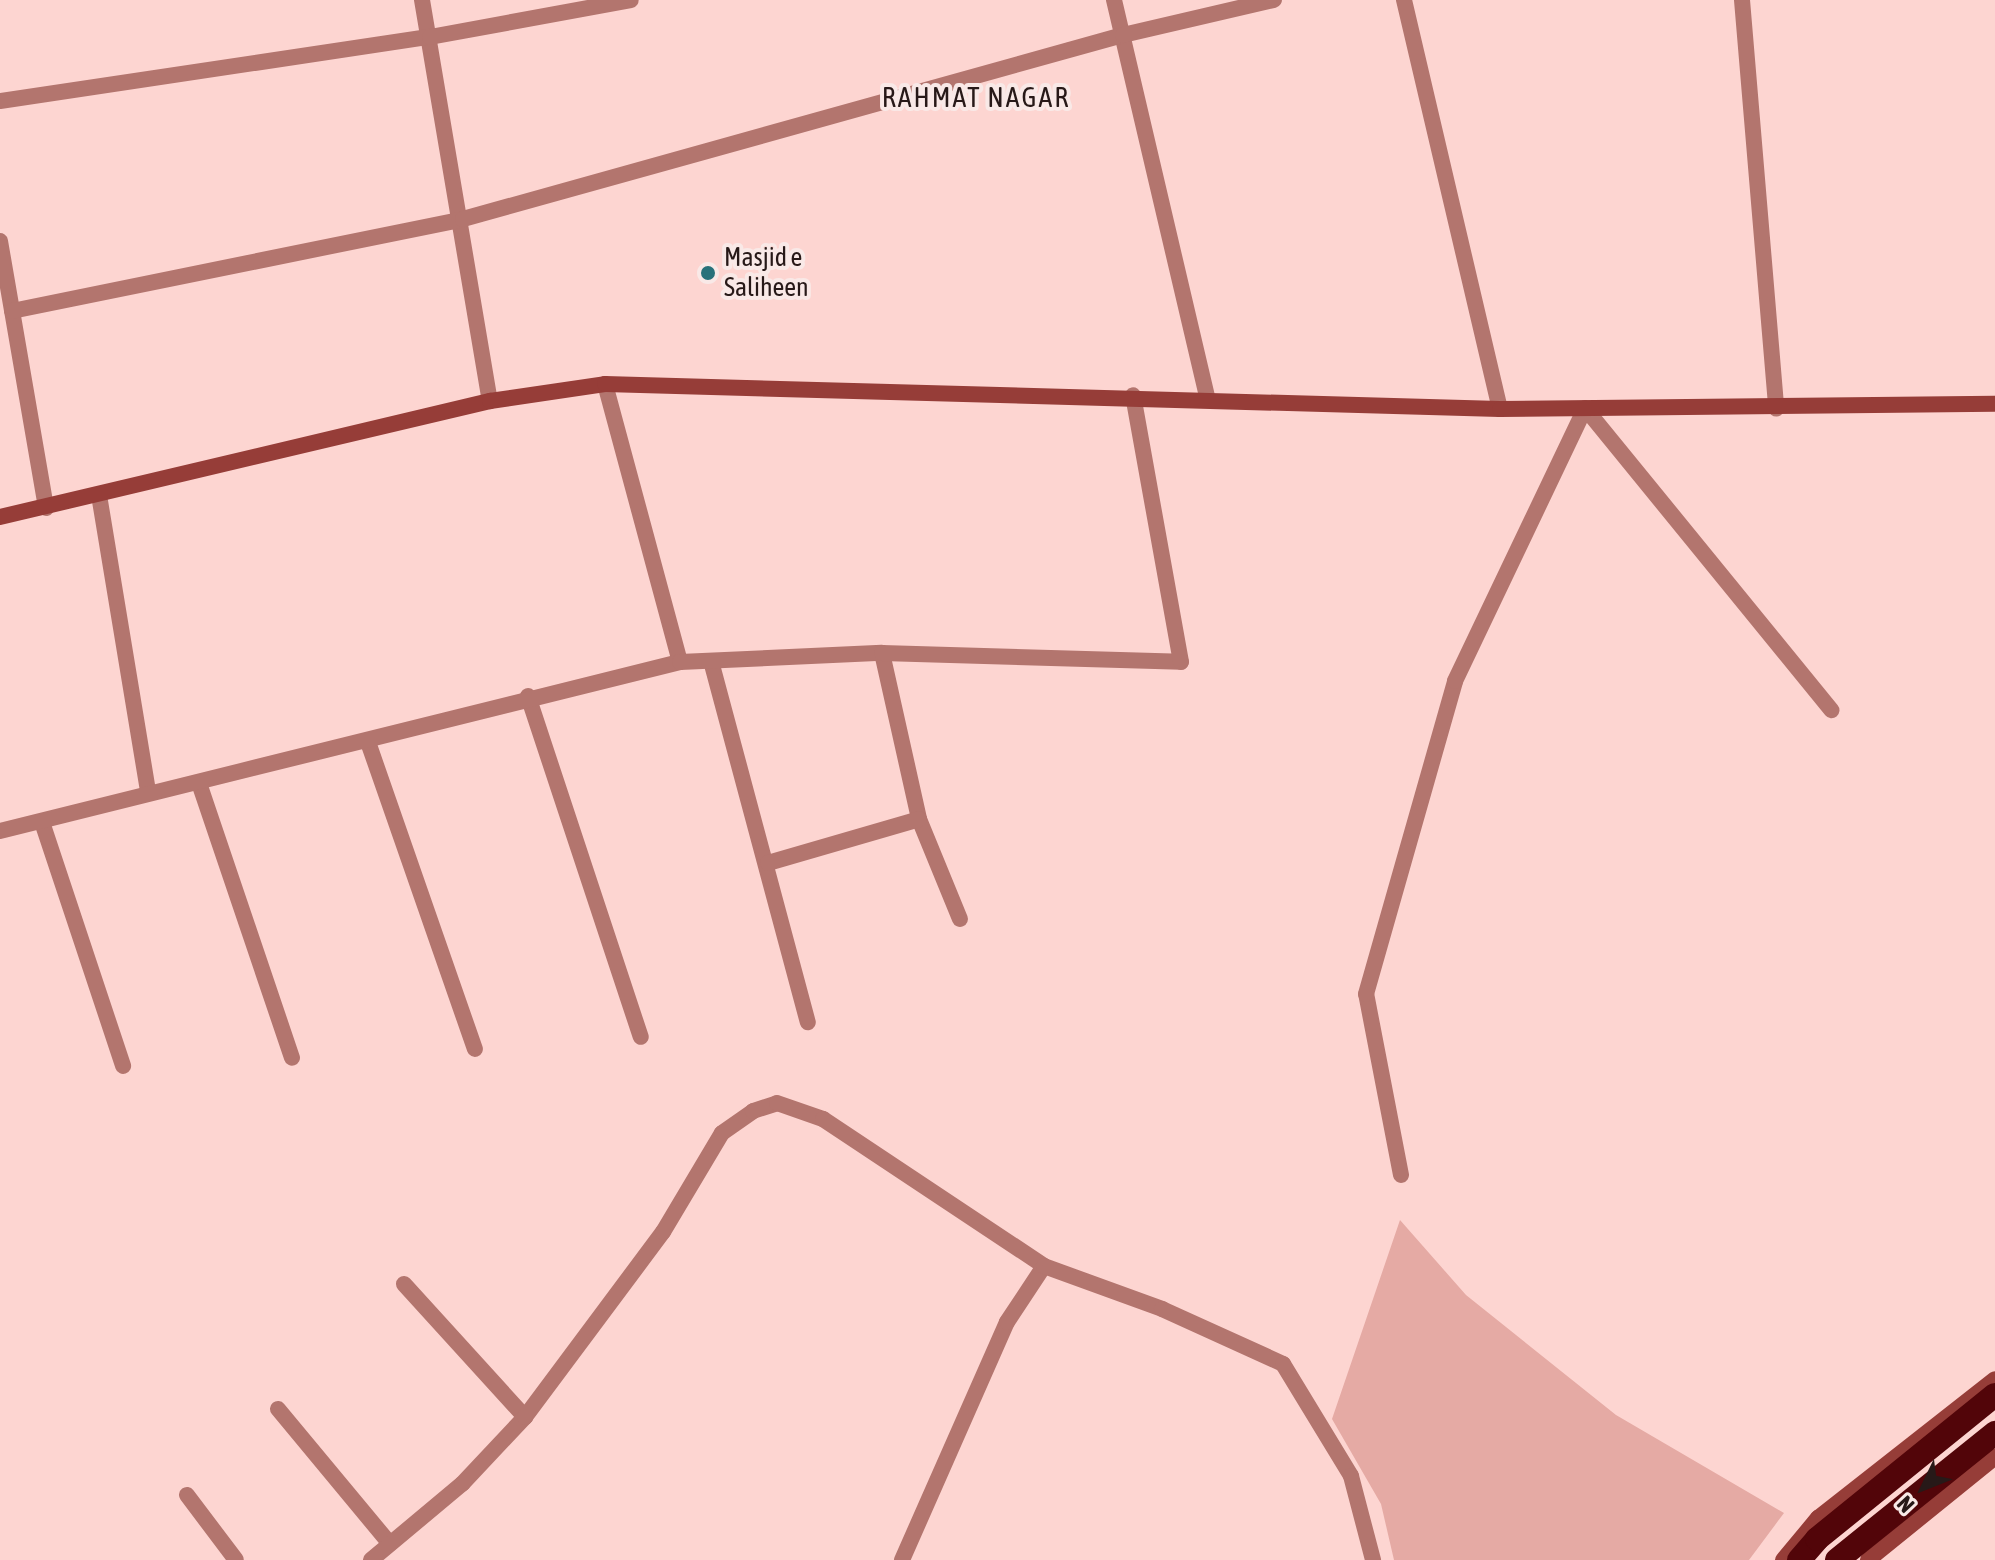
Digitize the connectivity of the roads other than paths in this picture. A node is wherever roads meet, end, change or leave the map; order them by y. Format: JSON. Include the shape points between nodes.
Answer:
{"nodes":[{"id":1,"x":422,"y":0,"type":"edge"},
{"id":2,"x":631,"y":0,"type":"edge"},
{"id":3,"x":1114,"y":0,"type":"edge"},
{"id":4,"x":1274,"y":0,"type":"edge"},
{"id":5,"x":1404,"y":0,"type":"edge"},
{"id":6,"x":1742,"y":0,"type":"edge"},
{"id":7,"x":1123,"y":35,"type":"junction"},
{"id":8,"x":430,"y":37,"type":"junction"},
{"id":9,"x":0,"y":101,"type":"edge"},
{"id":10,"x":463,"y":219,"type":"junction"},
{"id":11,"x":0,"y":241,"type":"edge"},
{"id":12,"x":12,"y":311,"type":"junction"},
{"id":13,"x":605,"y":384,"type":"junction"},
{"id":14,"x":1133,"y":395,"type":"junction"},
{"id":15,"x":1207,"y":398,"type":"junction"},
{"id":16,"x":490,"y":401,"type":"junction"},
{"id":17,"x":1995,"y":404,"type":"edge"},
{"id":18,"x":1585,"y":408,"type":"junction"},
{"id":19,"x":1500,"y":409,"type":"junction"},
{"id":20,"x":1776,"y":409,"type":"junction"},
{"id":21,"x":99,"y":495,"type":"junction"},
{"id":22,"x":46,"y":508,"type":"junction"},
{"id":23,"x":0,"y":517,"type":"edge"},
{"id":24,"x":882,"y":653,"type":"junction"},
{"id":25,"x":711,"y":661,"type":"junction"},
{"id":26,"x":680,"y":662,"type":"junction"},
{"id":27,"x":528,"y":696,"type":"junction"},
{"id":28,"x":1831,"y":710,"type":"dead end"},
{"id":29,"x":368,"y":742,"type":"junction"},
{"id":30,"x":199,"y":783,"type":"junction"},
{"id":31,"x":148,"y":792,"type":"junction"},
{"id":32,"x":919,"y":819,"type":"junction"},
{"id":33,"x":42,"y":822,"type":"junction"},
{"id":34,"x":0,"y":831,"type":"edge"},
{"id":35,"x":768,"y":863,"type":"junction"},
{"id":36,"x":960,"y":919,"type":"dead end"},
{"id":37,"x":808,"y":1022,"type":"dead end"},
{"id":38,"x":641,"y":1037,"type":"dead end"},
{"id":39,"x":475,"y":1049,"type":"dead end"},
{"id":40,"x":292,"y":1058,"type":"dead end"},
{"id":41,"x":123,"y":1066,"type":"dead end"},
{"id":42,"x":1401,"y":1175,"type":"dead end"},
{"id":43,"x":1044,"y":1266,"type":"junction"},
{"id":44,"x":404,"y":1284,"type":"dead end"},
{"id":45,"x":1995,"y":1379,"type":"edge"},
{"id":46,"x":1995,"y":1395,"type":"edge"},
{"id":47,"x":278,"y":1409,"type":"dead end"},
{"id":48,"x":525,"y":1417,"type":"junction"},
{"id":49,"x":1995,"y":1433,"type":"edge"},
{"id":50,"x":1995,"y":1457,"type":"edge"},
{"id":51,"x":187,"y":1495,"type":"dead end"},
{"id":52,"x":390,"y":1544,"type":"junction"},
{"id":53,"x":236,"y":1560,"type":"edge"},
{"id":54,"x":371,"y":1560,"type":"edge"},
{"id":55,"x":902,"y":1560,"type":"edge"},
{"id":56,"x":1373,"y":1560,"type":"edge"},
{"id":57,"x":1783,"y":1560,"type":"edge"},
{"id":58,"x":1799,"y":1560,"type":"edge"},
{"id":59,"x":1837,"y":1560,"type":"edge"},
{"id":60,"x":1868,"y":1560,"type":"edge"}],
"edges":[{"from":1,"to":8,"type":"street"},
{"from":2,"to":8,"type":"street"},
{"from":3,"to":7,"type":"street"},
{"from":4,"to":7,"type":"street"},
{"from":5,"to":19,"type":"street"},
{"from":6,"to":20,"type":"street"},
{"from":7,"to":10,"type":"street"},
{"from":7,"to":15,"type":"street"},
{"from":8,"to":9,"type":"street"},
{"from":8,"to":10,"type":"street"},
{"from":10,"to":12,"type":"street"},
{"from":10,"to":16,"type":"street"},
{"from":11,"to":12,"type":"street"},
{"from":12,"to":22,"type":"street"},
{"from":13,"to":14,"type":"street"},
{"from":13,"to":16,"type":"street"},
{"from":13,"to":26,"type":"street"},
{"from":14,"to":15,"type":"street"},
{"from":14,"to":24,"type":"street","via":[[1181,662]]},
{"from":15,"to":19,"type":"street"},
{"from":16,"to":21,"type":"street"},
{"from":17,"to":20,"type":"street"},
{"from":18,"to":19,"type":"street"},
{"from":18,"to":20,"type":"street"},
{"from":18,"to":28,"type":"street"},
{"from":18,"to":42,"type":"street","via":[[1455,681],[1366,994]]},
{"from":21,"to":22,"type":"street"},
{"from":21,"to":31,"type":"street"},
{"from":22,"to":23,"type":"street"},
{"from":24,"to":25,"type":"street"},
{"from":24,"to":32,"type":"street"},
{"from":25,"to":26,"type":"street"},
{"from":25,"to":35,"type":"street"},
{"from":26,"to":27,"type":"street"},
{"from":27,"to":29,"type":"street"},
{"from":27,"to":38,"type":"street"},
{"from":29,"to":30,"type":"street"},
{"from":29,"to":39,"type":"street"},
{"from":30,"to":31,"type":"street"},
{"from":30,"to":40,"type":"street"},
{"from":31,"to":33,"type":"street"},
{"from":32,"to":35,"type":"street"},
{"from":32,"to":36,"type":"street"},
{"from":33,"to":34,"type":"street"},
{"from":33,"to":41,"type":"street"},
{"from":35,"to":37,"type":"street"},
{"from":43,"to":48,"type":"street","via":[[823,1119],[777,1103],[753,1111],[722,1133],[663,1232]]},
{"from":43,"to":55,"type":"street","via":[[1007,1322]]},
{"from":43,"to":56,"type":"street","via":[[1162,1309],[1283,1364],[1351,1476]]},
{"from":44,"to":48,"type":"street"},
{"from":45,"to":57,"type":"street","via":[[1818,1518]]},
{"from":46,"to":58,"type":"highway","via":[[1817,1539]]},
{"from":47,"to":52,"type":"street"},
{"from":48,"to":52,"type":"street","via":[[462,1484]]},
{"from":49,"to":59,"type":"highway"},
{"from":50,"to":60,"type":"street"},
{"from":51,"to":53,"type":"street"},
{"from":52,"to":54,"type":"street"}]}
